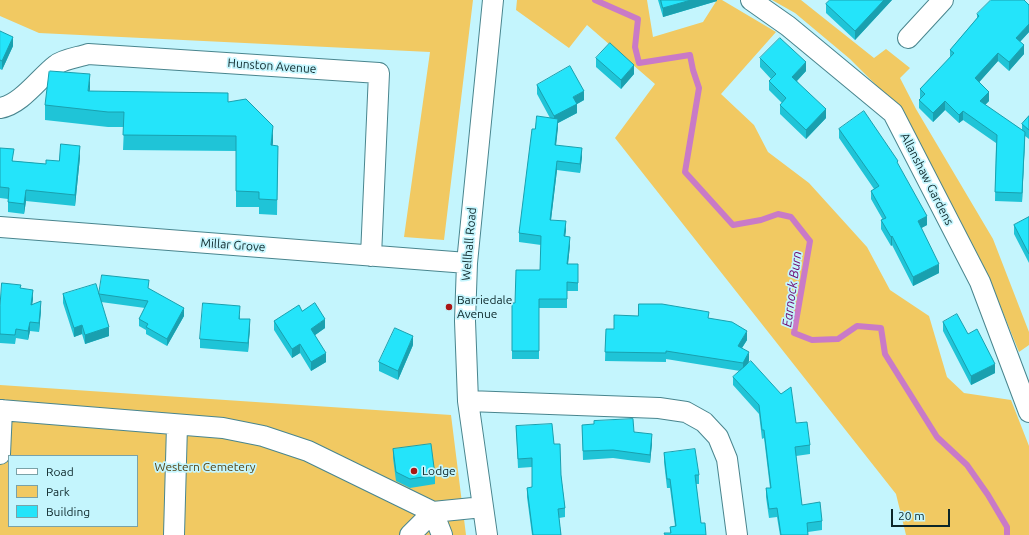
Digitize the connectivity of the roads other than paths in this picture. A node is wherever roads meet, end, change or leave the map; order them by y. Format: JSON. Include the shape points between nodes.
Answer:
{"nodes":[{"id":1,"x":751,"y":0,"type":"edge"},
{"id":2,"x":942,"y":0,"type":"edge"},
{"id":3,"x":492,"y":8,"type":"edge"},
{"id":4,"x":908,"y":38,"type":"dead end"},
{"id":5,"x":0,"y":108,"type":"edge"},
{"id":6,"x":0,"y":227,"type":"edge"},
{"id":7,"x":371,"y":256,"type":"junction"},
{"id":8,"x":467,"y":263,"type":"junction"},
{"id":9,"x":468,"y":401,"type":"junction"},
{"id":10,"x":1,"y":410,"type":"edge"},
{"id":11,"x":1029,"y":412,"type":"edge"},
{"id":12,"x":177,"y":425,"type":"junction"},
{"id":13,"x":0,"y":454,"type":"edge"},
{"id":14,"x":483,"y":507,"type":"junction"},
{"id":15,"x":434,"y":512,"type":"junction"},
{"id":16,"x":174,"y":535,"type":"edge"},
{"id":17,"x":410,"y":535,"type":"edge"},
{"id":18,"x":442,"y":535,"type":"edge"},
{"id":19,"x":486,"y":535,"type":"edge"},
{"id":20,"x":738,"y":535,"type":"edge"}],
"edges":[{"from":1,"to":11,"type":"street","name":"Allanshaw Gardens","via":[[788,26],[893,113],[980,282]]},
{"from":2,"to":4,"type":"street"},
{"from":3,"to":8,"type":"street","name":"Wellhall Road"},
{"from":5,"to":7,"type":"street","name":"Hunston Avenue","via":[[20,98],[57,63],[88,54],[379,73]]},
{"from":6,"to":7,"type":"street","name":"Millar Grove"},
{"from":7,"to":8,"type":"street","name":"Millar Grove"},
{"from":8,"to":9,"type":"street","name":"Wellhall Road","via":[[465,321]]},
{"from":9,"to":14,"type":"street","name":"Wellhall Road"},
{"from":9,"to":20,"type":"street","via":[[659,408],[686,412],[704,422],[718,437],[727,459]]},
{"from":10,"to":12,"type":"street"},
{"from":10,"to":13,"type":"street"},
{"from":12,"to":15,"type":"street","via":[[223,428],[263,436],[308,451]]},
{"from":12,"to":16,"type":"street"},
{"from":14,"to":15,"type":"street"},
{"from":14,"to":19,"type":"street","name":"Wellhall Road"},
{"from":15,"to":17,"type":"street"},
{"from":15,"to":18,"type":"street"}]}
